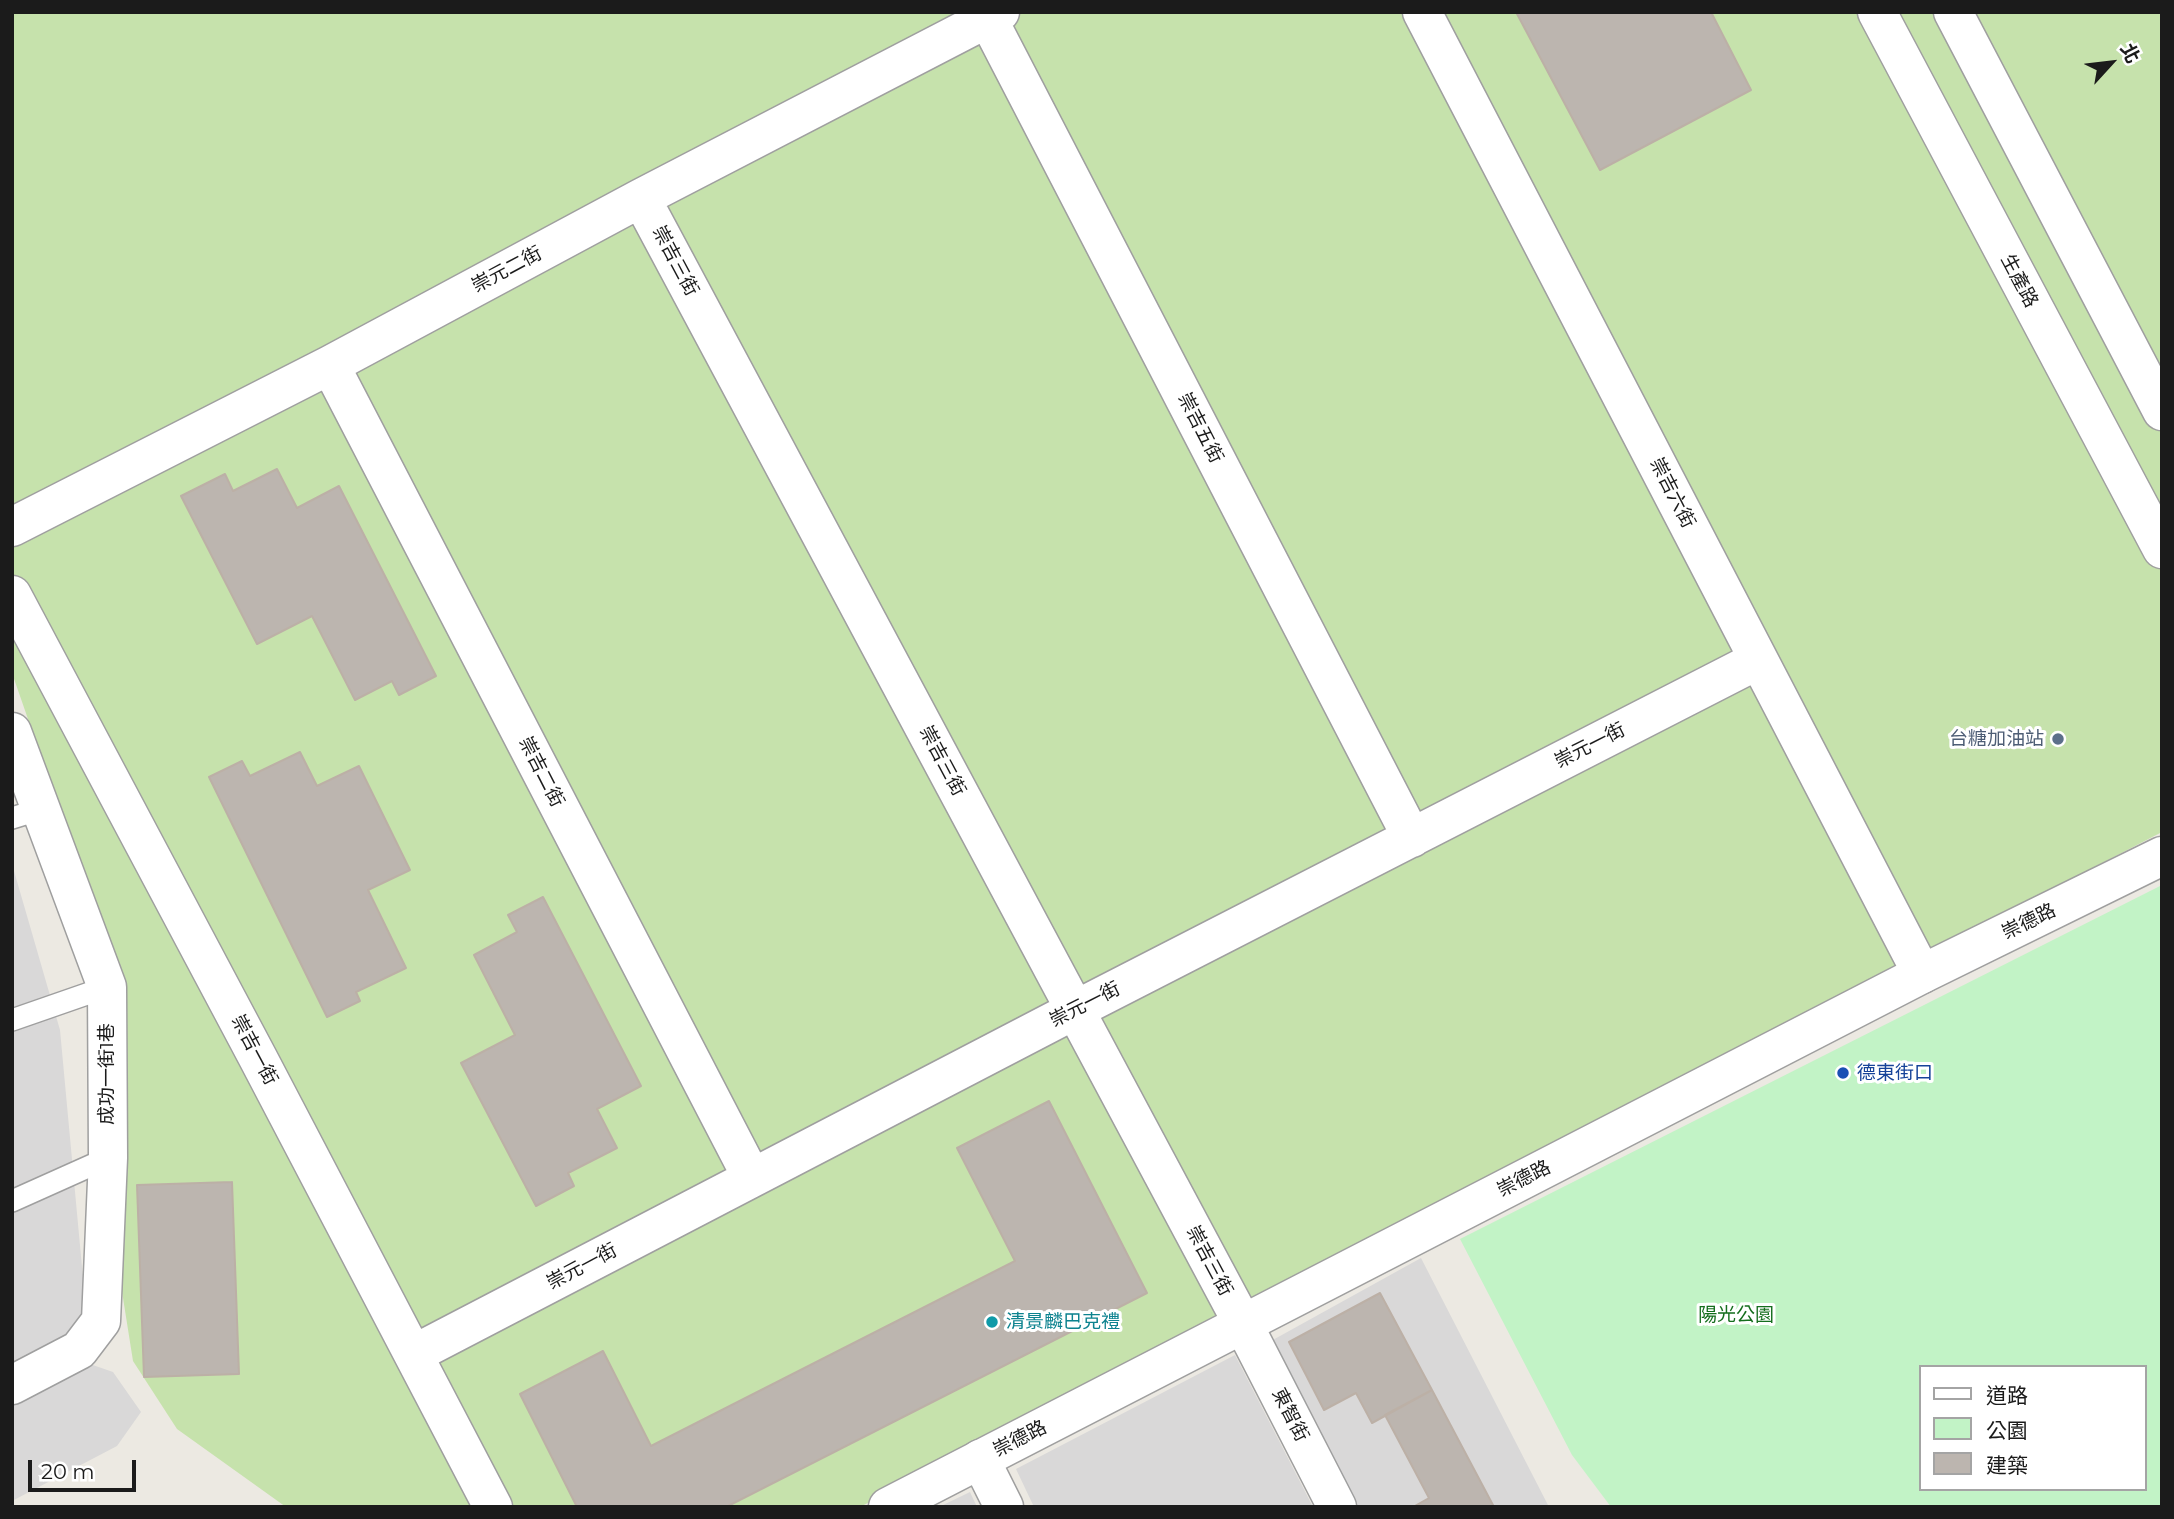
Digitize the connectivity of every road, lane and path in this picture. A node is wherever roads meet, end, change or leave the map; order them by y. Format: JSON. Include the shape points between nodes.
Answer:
{"nodes":[{"id":1,"x":1422,"y":12,"type":"edge"},
{"id":2,"x":1877,"y":12,"type":"edge"},
{"id":3,"x":1954,"y":12,"type":"edge"},
{"id":4,"x":994,"y":15,"type":"edge"},
{"id":5,"x":641,"y":198,"type":"junction"},
{"id":6,"x":330,"y":365,"type":"junction"},
{"id":7,"x":2162,"y":411,"type":"edge"},
{"id":8,"x":12,"y":527,"type":"edge"},
{"id":9,"x":2162,"y":549,"type":"edge"},
{"id":10,"x":12,"y":594,"type":"edge"},
{"id":11,"x":1758,"y":660,"type":"junction"},
{"id":12,"x":12,"y":732,"type":"edge"},
{"id":13,"x":27,"y":813,"type":"edge"},
{"id":14,"x":1412,"y":838,"type":"junction"},
{"id":15,"x":2162,"y":856,"type":"edge"},
{"id":16,"x":1922,"y":974,"type":"junction"},
{"id":17,"x":107,"y":987,"type":"junction"},
{"id":18,"x":1075,"y":1010,"type":"junction"},
{"id":19,"x":12,"y":1020,"type":"edge"},
{"id":20,"x":108,"y":1158,"type":"junction"},
{"id":21,"x":752,"y":1178,"type":"junction"},
{"id":22,"x":12,"y":1201,"type":"edge"},
{"id":23,"x":1243,"y":1324,"type":"junction"},
{"id":24,"x":414,"y":1354,"type":"junction"},
{"id":25,"x":12,"y":1385,"type":"edge"},
{"id":26,"x":980,"y":1459,"type":"junction"},
{"id":27,"x":493,"y":1507,"type":"edge"},
{"id":28,"x":888,"y":1507,"type":"edge"},
{"id":29,"x":1004,"y":1507,"type":"edge"},
{"id":30,"x":1337,"y":1507,"type":"edge"}],
"edges":[{"from":1,"to":11,"type":"street","name":"崇吉六街"},
{"from":2,"to":9,"type":"street","name":"生產路"},
{"from":3,"to":7,"type":"street"},
{"from":4,"to":5,"type":"street","name":"崇元二街"},
{"from":4,"to":14,"type":"street","name":"崇吉五街"},
{"from":5,"to":6,"type":"street","name":"崇元二街"},
{"from":5,"to":18,"type":"street","name":"崇吉三街"},
{"from":6,"to":8,"type":"street","name":"崇元二街"},
{"from":6,"to":21,"type":"street","name":"崇吉二街"},
{"from":10,"to":24,"type":"street","name":"崇吉一街"},
{"from":11,"to":14,"type":"street","name":"崇元一街"},
{"from":11,"to":16,"type":"street","name":"崇吉六街"},
{"from":12,"to":13,"type":"street","name":"成功一街1巷"},
{"from":13,"to":17,"type":"street","name":"成功一街1巷"},
{"from":14,"to":18,"type":"street","name":"崇元一街"},
{"from":15,"to":16,"type":"street","name":"崇德路"},
{"from":16,"to":23,"type":"street","name":"崇德路"},
{"from":17,"to":19,"type":"lane"},
{"from":17,"to":20,"type":"street","name":"成功一街1巷"},
{"from":18,"to":21,"type":"street","name":"崇元一街"},
{"from":18,"to":23,"type":"street","name":"崇吉三街"},
{"from":20,"to":22,"type":"lane"},
{"from":20,"to":25,"type":"street","name":"成功一街1巷","via":[[101,1321],[79,1350]]},
{"from":21,"to":24,"type":"street","name":"崇元一街"},
{"from":23,"to":26,"type":"street","name":"崇德路"},
{"from":23,"to":30,"type":"street","name":"東智街"},
{"from":24,"to":27,"type":"street","name":"崇吉一街"},
{"from":26,"to":28,"type":"street","name":"崇德路"},
{"from":26,"to":29,"type":"street"}]}
